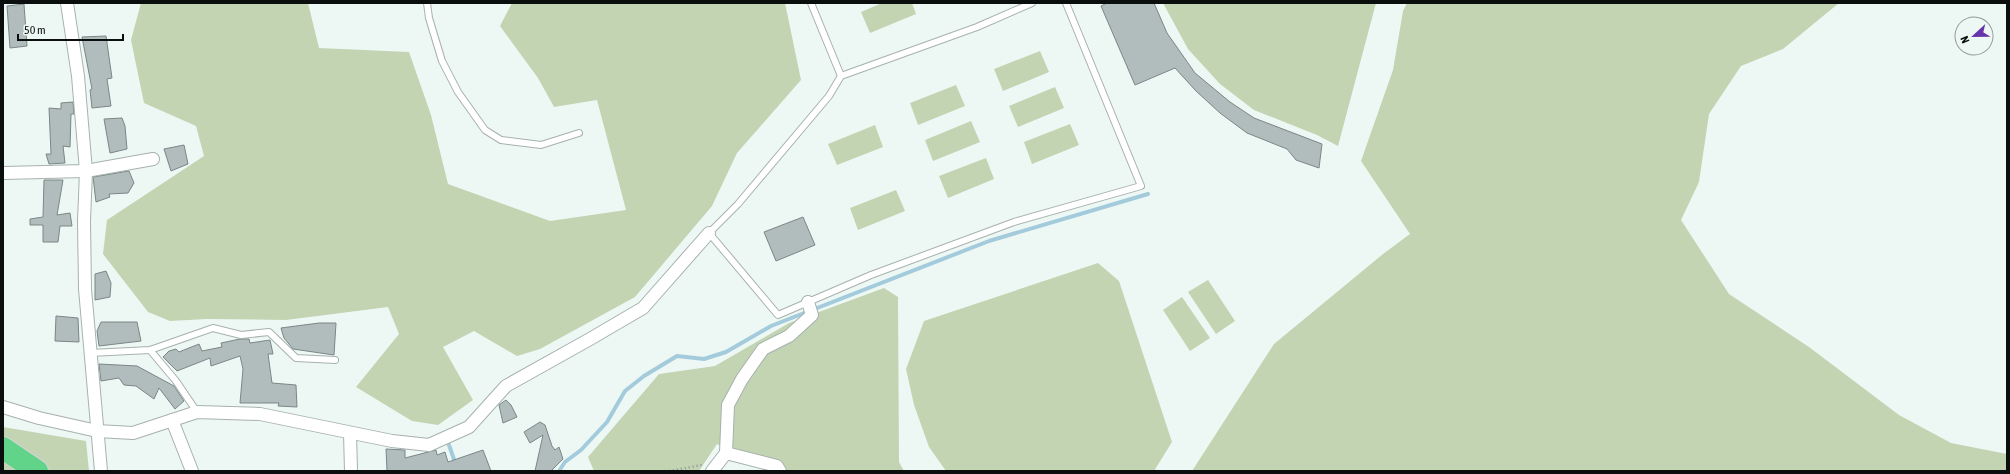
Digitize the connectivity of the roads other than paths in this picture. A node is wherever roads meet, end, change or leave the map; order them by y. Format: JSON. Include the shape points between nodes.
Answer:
{"nodes":[{"id":1,"x":67,"y":3,"type":"edge"},
{"id":2,"x":427,"y":3,"type":"edge"},
{"id":3,"x":811,"y":3,"type":"edge"},
{"id":4,"x":1032,"y":3,"type":"edge"},
{"id":5,"x":1066,"y":3,"type":"edge"},
{"id":6,"x":841,"y":76,"type":"junction"},
{"id":7,"x":579,"y":134,"type":"dead end"},
{"id":8,"x":153,"y":159,"type":"dead end"},
{"id":9,"x":86,"y":171,"type":"junction"},
{"id":10,"x":3,"y":173,"type":"edge"},
{"id":11,"x":709,"y":233,"type":"junction"},
{"id":12,"x":808,"y":302,"type":"junction"},
{"id":13,"x":150,"y":350,"type":"junction"},
{"id":14,"x":90,"y":353,"type":"junction"},
{"id":15,"x":335,"y":360,"type":"dead end"},
{"id":16,"x":3,"y":407,"type":"edge"},
{"id":17,"x":197,"y":412,"type":"junction"},
{"id":18,"x":172,"y":420,"type":"junction"},
{"id":19,"x":97,"y":431,"type":"junction"},
{"id":20,"x":350,"y":433,"type":"junction"},
{"id":21,"x":3,"y":448,"type":"edge"},
{"id":22,"x":726,"y":452,"type":"junction"},
{"id":23,"x":3,"y":460,"type":"edge"},
{"id":24,"x":715,"y":467,"type":"edge"},
{"id":25,"x":20,"y":471,"type":"edge"},
{"id":26,"x":37,"y":471,"type":"edge"},
{"id":27,"x":101,"y":471,"type":"edge"},
{"id":28,"x":192,"y":471,"type":"edge"},
{"id":29,"x":351,"y":471,"type":"edge"},
{"id":30,"x":780,"y":471,"type":"edge"}],
"edges":[{"from":1,"to":9,"type":"street","via":[[78,76]]},
{"from":2,"to":7,"type":"lane","via":[[442,61],[458,92],[485,130],[501,140],[541,145]]},
{"from":3,"to":6,"type":"lane"},
{"from":4,"to":6,"type":"lane"},
{"from":5,"to":12,"type":"lane","via":[[1141,186],[1014,222],[871,275]]},
{"from":6,"to":11,"type":"lane","via":[[830,96],[743,199]]},
{"from":8,"to":9,"type":"street"},
{"from":9,"to":10,"type":"street"},
{"from":9,"to":14,"type":"street","via":[[85,289]]},
{"from":11,"to":12,"type":"lane","via":[[778,315]]},
{"from":11,"to":20,"type":"street","via":[[643,308],[506,386],[468,427],[429,445]]},
{"from":12,"to":22,"type":"street","via":[[812,315],[789,336],[763,349],[742,379],[728,405]]},
{"from":13,"to":14,"type":"lane"},
{"from":13,"to":15,"type":"lane","via":[[213,328],[241,335],[269,332],[296,358]]},
{"from":13,"to":17,"type":"lane"},
{"from":14,"to":19,"type":"street"},
{"from":16,"to":19,"type":"street"},
{"from":17,"to":18,"type":"street"},
{"from":17,"to":20,"type":"street","via":[[260,414]]},
{"from":18,"to":19,"type":"street","via":[[133,433]]},
{"from":18,"to":28,"type":"street"},
{"from":19,"to":27,"type":"street"},
{"from":20,"to":29,"type":"street"},
{"from":21,"to":26,"type":"highway"},
{"from":22,"to":24,"type":"street"},
{"from":22,"to":30,"type":"street","via":[[777,466]]},
{"from":23,"to":25,"type":"highway"}]}
